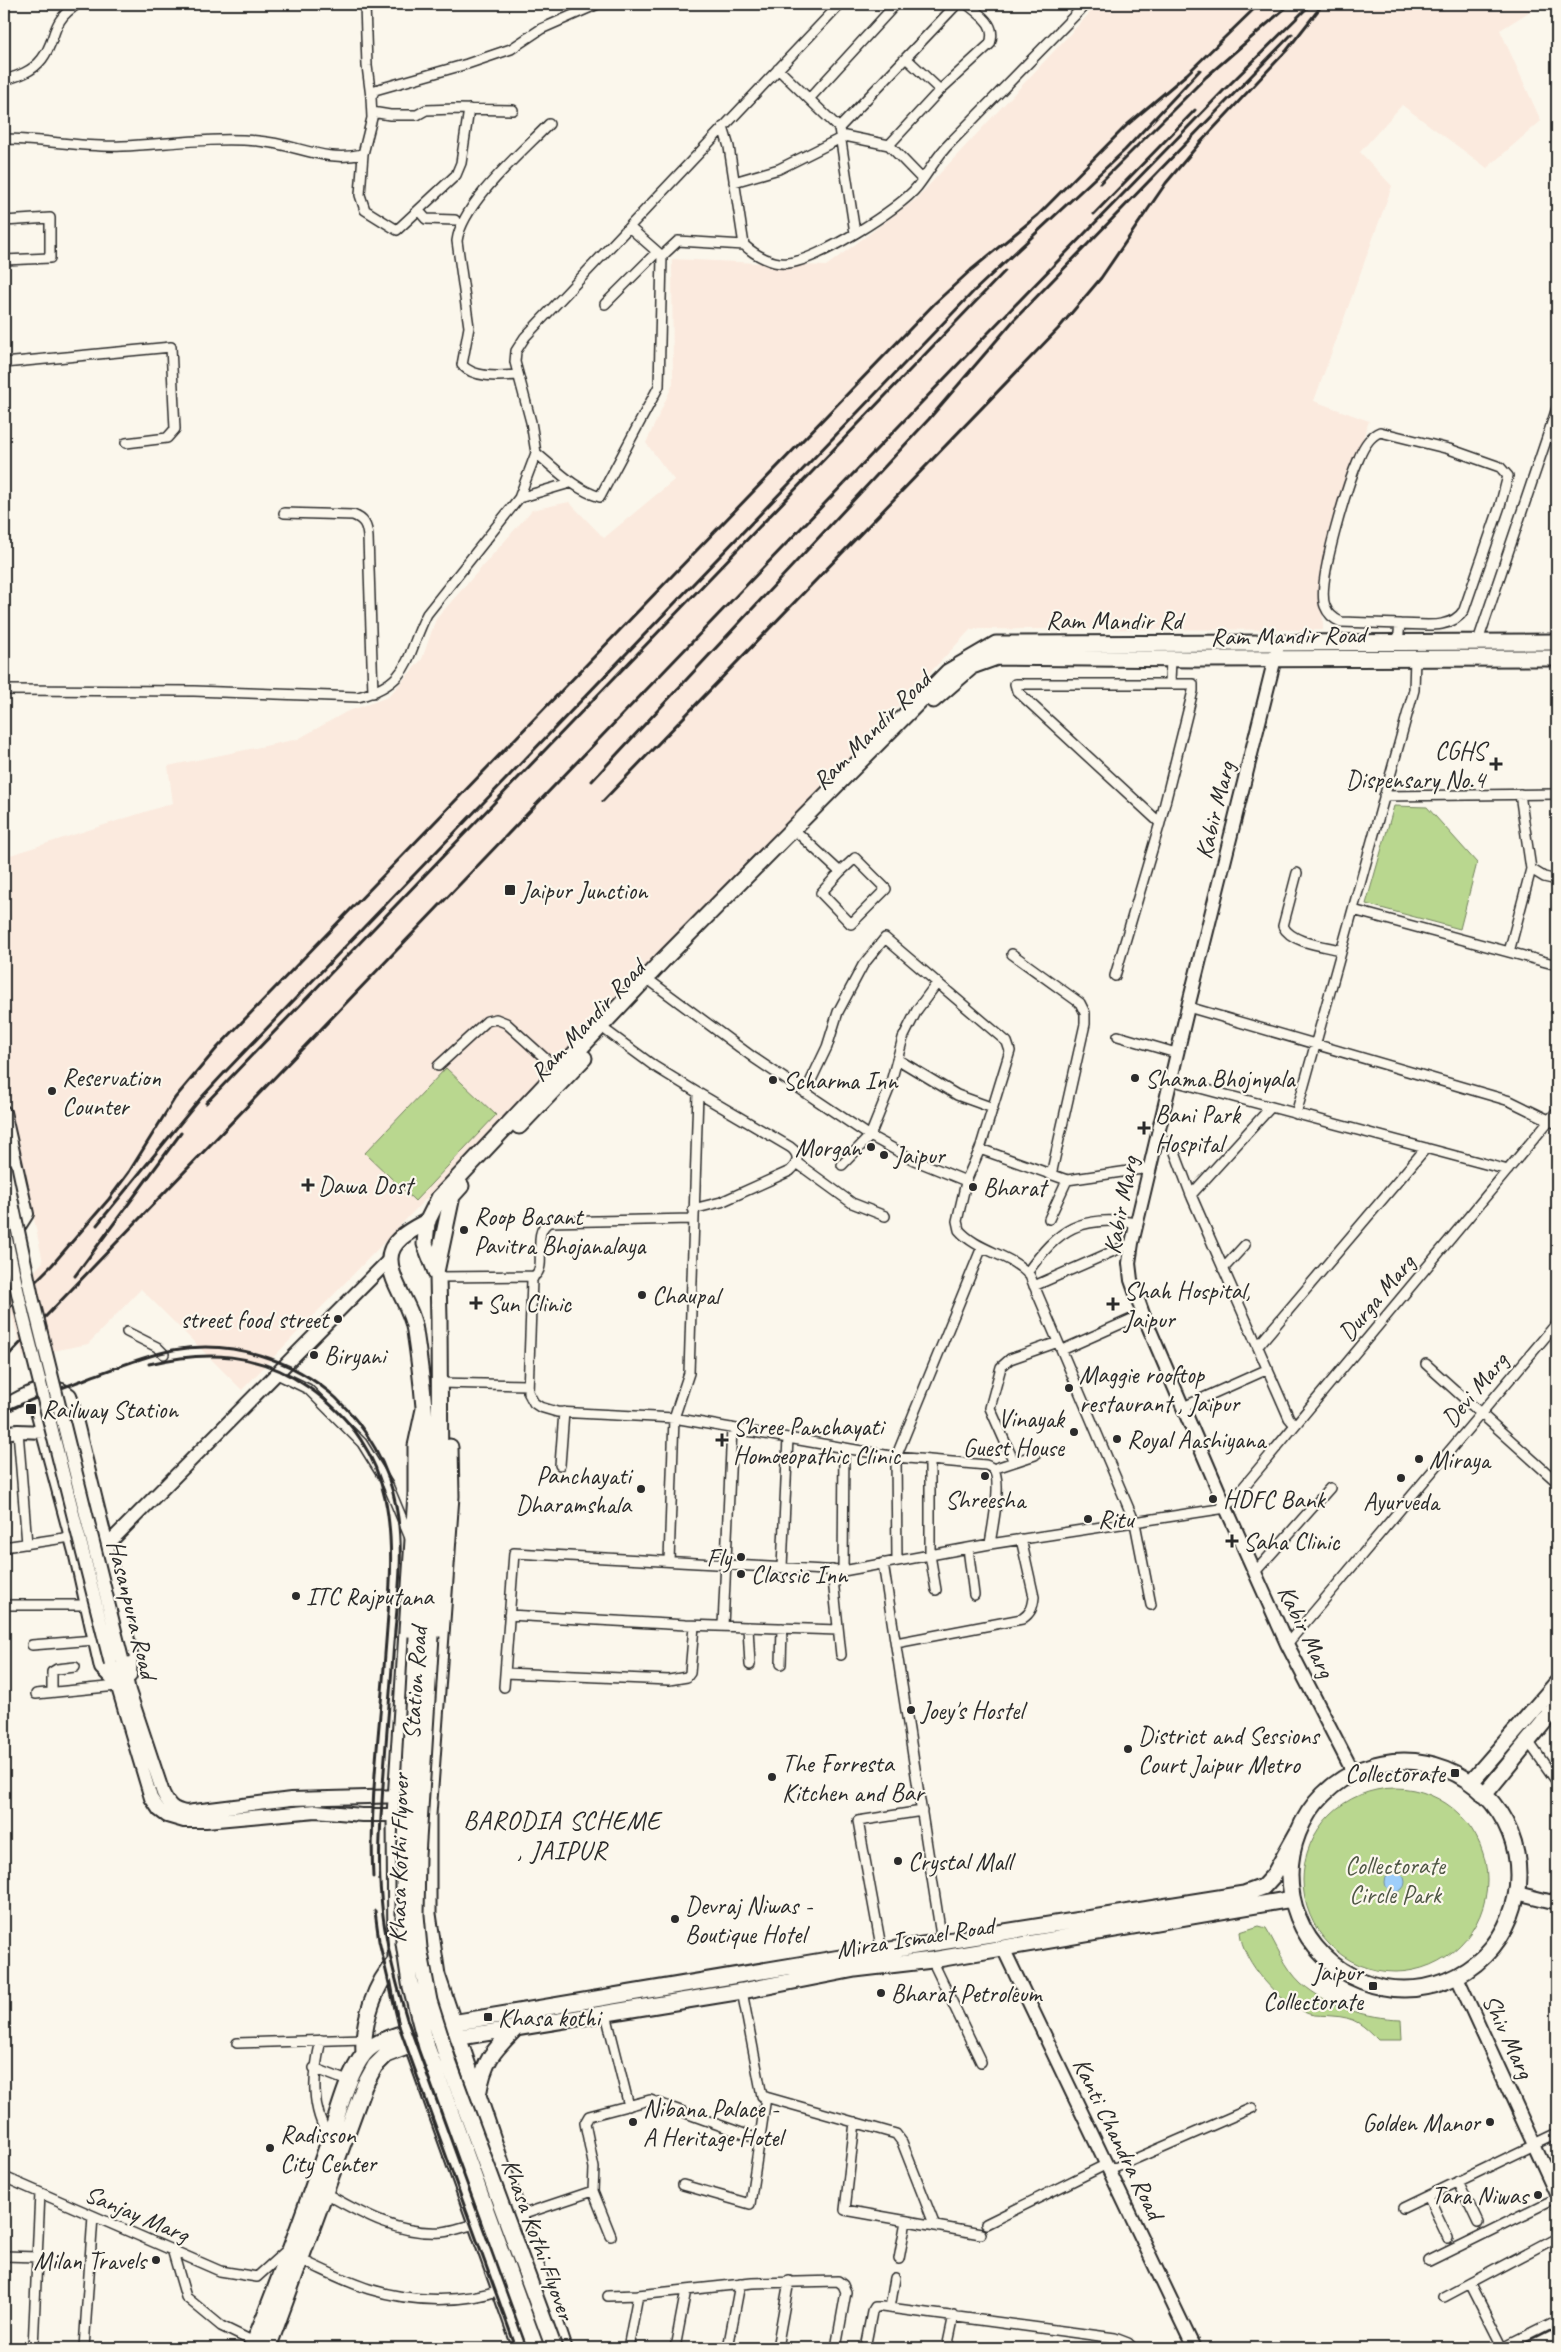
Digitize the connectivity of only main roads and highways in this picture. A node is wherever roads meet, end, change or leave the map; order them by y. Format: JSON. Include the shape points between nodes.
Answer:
{"nodes":[{"id":1,"x":1557,"y":642,"type":"edge"},
{"id":2,"x":1171,"y":651,"type":"junction"},
{"id":3,"x":1557,"y":658,"type":"edge"},
{"id":4,"x":948,"y":672,"type":"joint"},
{"id":5,"x":558,"y":1070,"type":"joint"},
{"id":6,"x":428,"y":1221,"type":"junction"},
{"id":7,"x":437,"y":1275,"type":"junction"},
{"id":8,"x":432,"y":1408,"type":"junction"},
{"id":9,"x":433,"y":1431,"type":"junction"},
{"id":10,"x":1557,"y":1683,"type":"edge"},
{"id":11,"x":1557,"y":1706,"type":"edge"},
{"id":12,"x":1472,"y":1781,"type":"junction"},
{"id":13,"x":1484,"y":1794,"type":"junction"},
{"id":14,"x":1298,"y":1832,"type":"junction"},
{"id":15,"x":1292,"y":1899,"type":"junction"},
{"id":16,"x":396,"y":1961,"type":"junction"},
{"id":17,"x":517,"y":2027,"type":"junction"},
{"id":18,"x":454,"y":2029,"type":"junction"},
{"id":19,"x":410,"y":2038,"type":"junction"},
{"id":20,"x":363,"y":2046,"type":"junction"},
{"id":21,"x":478,"y":2098,"type":"junction"},
{"id":22,"x":258,"y":2346,"type":"edge"},
{"id":23,"x":521,"y":2348,"type":"edge"},
{"id":24,"x":536,"y":2348,"type":"edge"},
{"id":25,"x":554,"y":2348,"type":"edge"},
{"id":26,"x":564,"y":2348,"type":"edge"}],
"edges":[{"from":1,"to":2,"type":"main road","name":"Ram Mandir Rd","via":[[1279,644]]},
{"from":2,"to":3,"type":"main road","name":"Ram Mandir Road","via":[[1275,659]]},
{"from":2,"to":4,"type":"main road","name":"Ram Mandir Rd","via":[[996,644]]},
{"from":2,"to":7,"type":"main road","name":"Ram Mandir Road","via":[[997,657],[972,666],[936,697],[652,983],[452,1196]]},
{"from":4,"to":5,"type":"main road","name":"Ram Mandir Road"},
{"from":5,"to":6,"type":"main road","name":"Station Road","via":[[439,1198]]},
{"from":6,"to":7,"type":"main road","name":"Station Road","via":[[424,1244]]},
{"from":6,"to":8,"type":"main road","name":"Station Road","via":[[406,1233],[391,1250],[390,1259],[415,1328]]},
{"from":7,"to":8,"type":"main road","name":"Station Road","via":[[439,1383]]},
{"from":8,"to":9,"type":"main road","name":"Khasa Kothi Flyover"},
{"from":8,"to":16,"type":"main road","via":[[416,1446],[416,1494],[395,1816]]},
{"from":8,"to":18,"type":"main road","name":"Station Road","via":[[450,1433],[451,1496],[428,1815],[428,1914],[437,1975]]},
{"from":9,"to":24,"type":"main road","name":"Khasa Kothi Flyover","bridge":true,"via":[[427,1476],[404,1876],[404,1943],[410,1983],[427,2047]]},
{"from":9,"to":25,"type":"main road","name":"Khasa Kothi Flyover","bridge":true,"via":[[440,1492],[417,1856],[419,1948],[429,2000],[449,2064]]},
{"from":10,"to":12,"type":"main road"},
{"from":11,"to":13,"type":"main road"},
{"from":12,"to":13,"type":"main road"},
{"from":12,"to":14,"type":"main road","via":[[1435,1765],[1405,1760],[1375,1764],[1333,1784],[1314,1803]]},
{"from":13,"to":15,"type":"main road","via":[[1501,1816],[1514,1844],[1518,1869],[1516,1893],[1508,1921],[1493,1948],[1457,1977],[1427,1988],[1398,1990],[1368,1985],[1343,1973],[1323,1957],[1302,1930]]},
{"from":14,"to":15,"type":"main road","via":[[1290,1857]]},
{"from":14,"to":18,"type":"main road","via":[[1274,1875],[1263,1887],[1244,1894],[882,1952]]},
{"from":15,"to":17,"type":"main road","name":"Mirza Ismael Road"},
{"from":16,"to":19,"type":"main road"},
{"from":16,"to":20,"type":"main road","via":[[387,1970],[375,1996]]},
{"from":17,"to":18,"type":"main road","name":"Mirza Ismael Road"},
{"from":17,"to":21,"type":"main road","via":[[492,2053],[482,2070]]},
{"from":18,"to":19,"type":"main road"},
{"from":18,"to":21,"type":"main road","name":"Station Road"},
{"from":19,"to":20,"type":"main road","via":[[396,2036]]},
{"from":19,"to":22,"type":"main road","via":[[375,2066],[364,2086],[301,2260]]},
{"from":19,"to":23,"type":"main road"},
{"from":20,"to":22,"type":"main road"},
{"from":21,"to":26,"type":"main road","name":"Station Road"}]}
